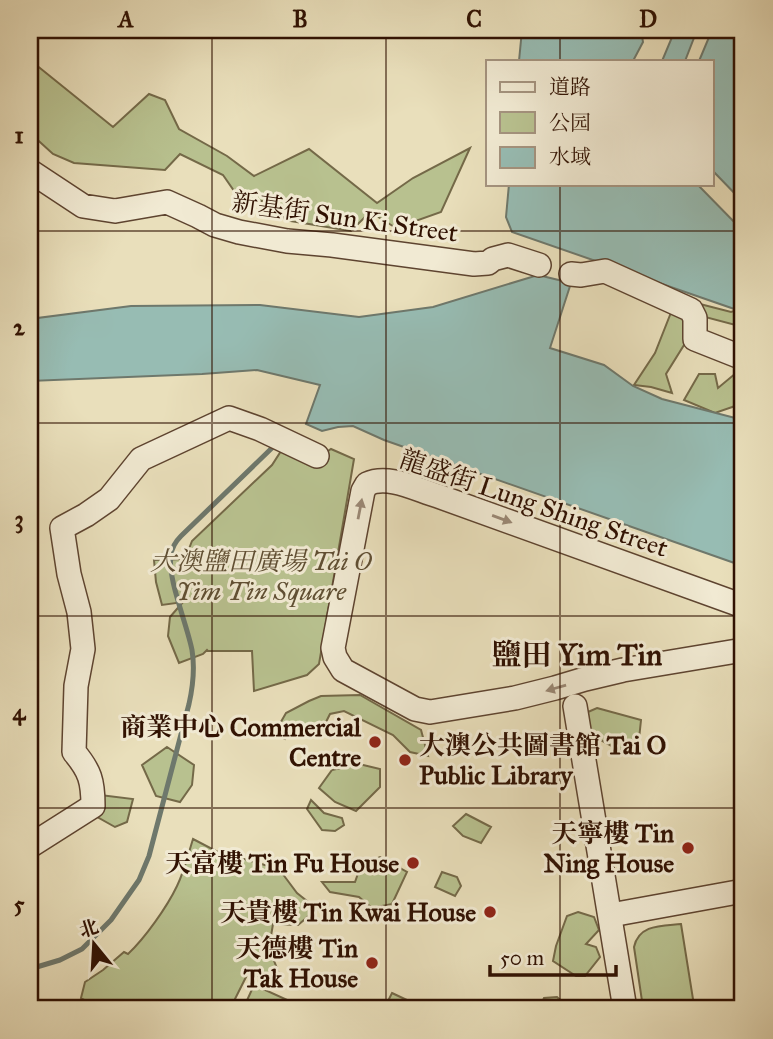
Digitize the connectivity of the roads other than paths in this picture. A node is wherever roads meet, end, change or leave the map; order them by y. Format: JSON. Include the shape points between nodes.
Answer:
{"nodes":[{"id":1,"x":30,"y":171,"type":"edge"},
{"id":2,"x":539,"y":265,"type":"dead end"},
{"id":3,"x":571,"y":274,"type":"dead end"},
{"id":4,"x":743,"y":358,"type":"edge"},
{"id":5,"x":317,"y":456,"type":"dead end"},
{"id":6,"x":740,"y":606,"type":"edge"},
{"id":7,"x":742,"y":650,"type":"edge"},
{"id":8,"x":575,"y":706,"type":"dead end"},
{"id":9,"x":30,"y":846,"type":"edge"},
{"id":10,"x":743,"y":891,"type":"edge"},
{"id":11,"x":611,"y":915,"type":"junction"},
{"id":12,"x":625,"y":1009,"type":"edge"}],
"edges":[{"from":1,"to":2,"type":"street","name":"新基街 Sun Ki Street","via":[[83,206],[115,211],[167,202],[215,225],[286,241],[474,264],[508,255]]},
{"from":3,"to":4,"type":"street","via":[[605,271],[691,310],[695,339]]},
{"from":5,"to":9,"type":"street","via":[[229,418],[141,459],[109,499],[62,528],[83,649],[76,686],[74,752],[86,766],[93,806]]},
{"from":7,"to":6,"type":"street","name":"龍盛街 Lung Shing Street","one_way":true,"via":[[623,670],[515,698],[430,712],[415,709],[343,670],[333,648],[363,491],[377,480],[438,496]]},
{"from":8,"to":11,"type":"street"},
{"from":10,"to":11,"type":"street"},
{"from":11,"to":12,"type":"street"}]}
